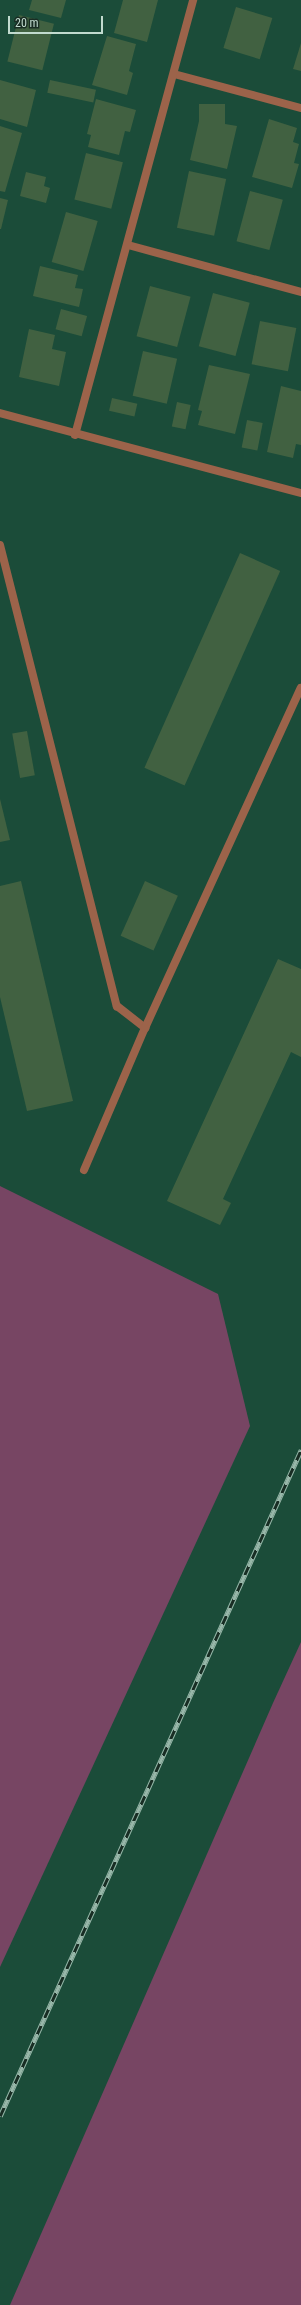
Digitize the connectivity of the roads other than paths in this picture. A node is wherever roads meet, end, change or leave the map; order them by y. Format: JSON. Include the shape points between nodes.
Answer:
{"nodes":[{"id":1,"x":194,"y":0,"type":"edge"},
{"id":2,"x":174,"y":74,"type":"junction"},
{"id":3,"x":301,"y":108,"type":"edge"},
{"id":4,"x":128,"y":245,"type":"junction"},
{"id":5,"x":301,"y":292,"type":"edge"},
{"id":6,"x":0,"y":414,"type":"edge"},
{"id":7,"x":75,"y":435,"type":"junction"},
{"id":8,"x":301,"y":493,"type":"edge"},
{"id":9,"x":0,"y":545,"type":"edge"},
{"id":10,"x":301,"y":688,"type":"edge"},
{"id":11,"x":145,"y":1028,"type":"junction"},
{"id":12,"x":84,"y":1170,"type":"dead end"}],
"edges":[{"from":1,"to":2,"type":"street"},
{"from":2,"to":3,"type":"street"},
{"from":2,"to":4,"type":"street"},
{"from":4,"to":5,"type":"street"},
{"from":4,"to":7,"type":"street"},
{"from":6,"to":7,"type":"street"},
{"from":7,"to":8,"type":"street"},
{"from":9,"to":11,"type":"street","via":[[117,1006]]},
{"from":10,"to":11,"type":"street"},
{"from":11,"to":12,"type":"street"}]}
